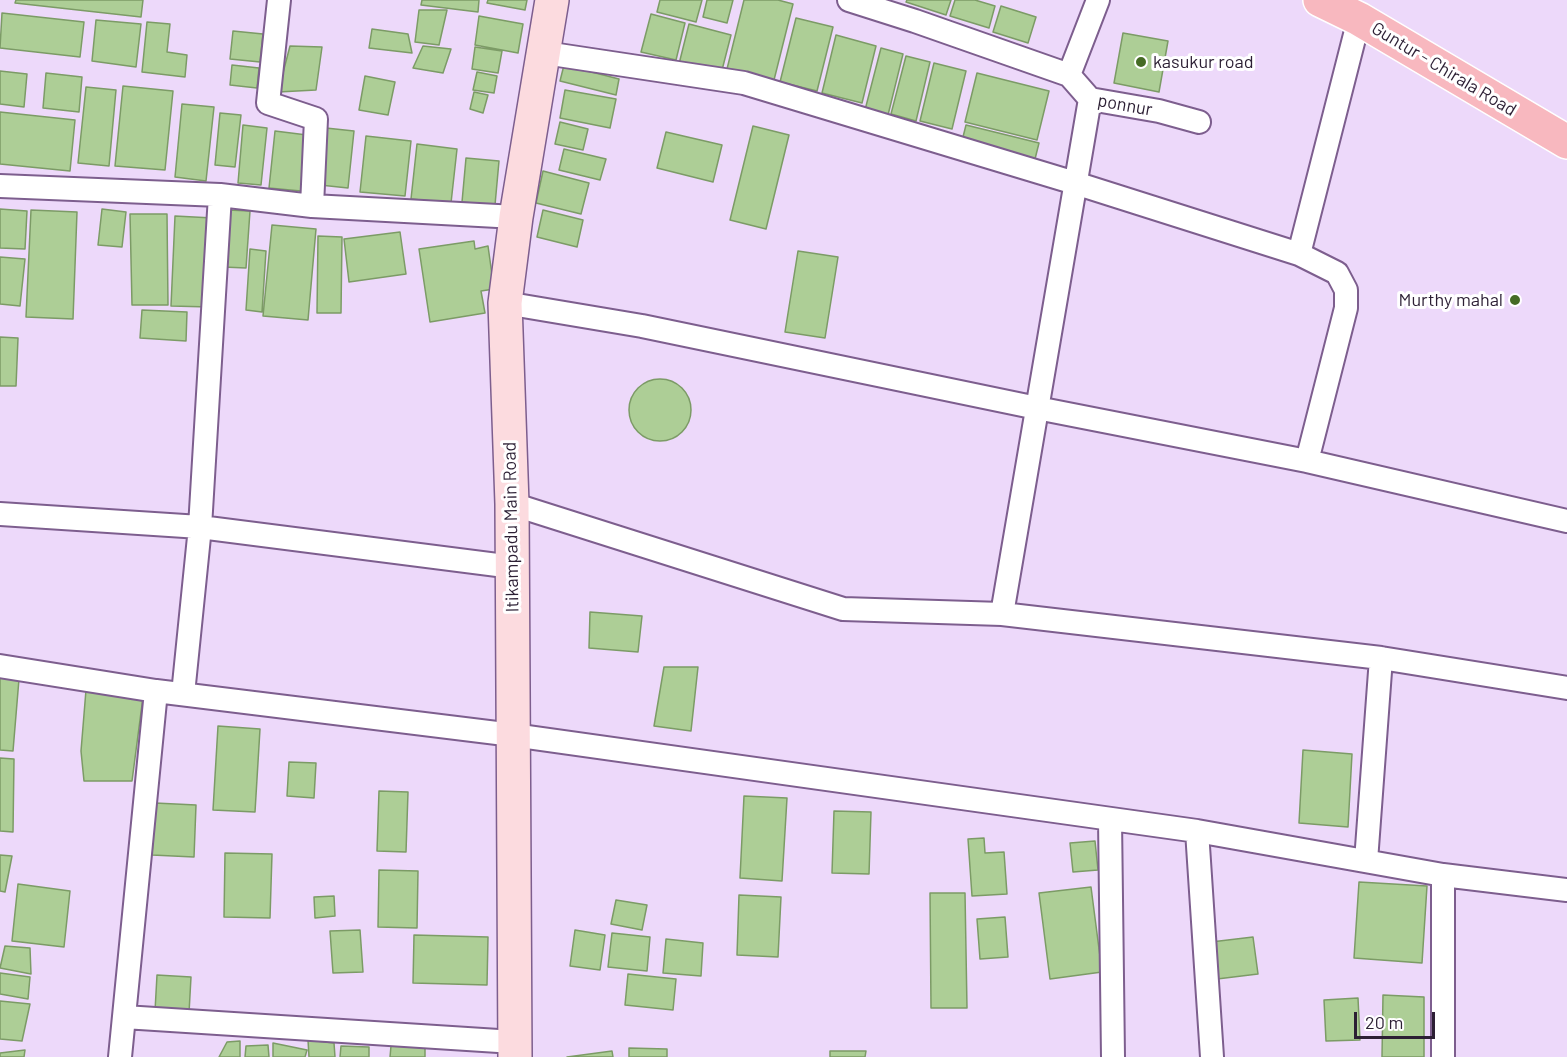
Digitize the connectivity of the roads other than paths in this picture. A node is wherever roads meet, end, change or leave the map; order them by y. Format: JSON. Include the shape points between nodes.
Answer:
{"nodes":[{"id":1,"x":279,"y":0,"type":"edge"},
{"id":2,"x":552,"y":0,"type":"edge"},
{"id":3,"x":849,"y":0,"type":"edge"},
{"id":4,"x":1098,"y":0,"type":"edge"},
{"id":5,"x":1320,"y":0,"type":"edge"},
{"id":6,"x":1359,"y":18,"type":"junction"},
{"id":7,"x":545,"y":53,"type":"junction"},
{"id":8,"x":1069,"y":75,"type":"junction"},
{"id":9,"x":1090,"y":99,"type":"junction"},
{"id":10,"x":1199,"y":122,"type":"dead end"},
{"id":11,"x":1567,"y":142,"type":"edge"},
{"id":12,"x":1075,"y":183,"type":"junction"},
{"id":13,"x":0,"y":186,"type":"edge"},
{"id":14,"x":220,"y":195,"type":"junction"},
{"id":15,"x":312,"y":206,"type":"junction"},
{"id":16,"x":516,"y":217,"type":"junction"},
{"id":17,"x":1299,"y":254,"type":"junction"},
{"id":18,"x":505,"y":303,"type":"junction"},
{"id":19,"x":1037,"y":408,"type":"junction"},
{"id":20,"x":1307,"y":461,"type":"junction"},
{"id":21,"x":512,"y":504,"type":"junction"},
{"id":22,"x":0,"y":514,"type":"edge"},
{"id":23,"x":1567,"y":521,"type":"edge"},
{"id":24,"x":200,"y":527,"type":"junction"},
{"id":25,"x":513,"y":567,"type":"junction"},
{"id":26,"x":1002,"y":614,"type":"junction"},
{"id":27,"x":1381,"y":658,"type":"junction"},
{"id":28,"x":0,"y":666,"type":"edge"},
{"id":29,"x":1567,"y":688,"type":"edge"},
{"id":30,"x":156,"y":691,"type":"junction"},
{"id":31,"x":183,"y":694,"type":"junction"},
{"id":32,"x":513,"y":735,"type":"junction"},
{"id":33,"x":1110,"y":819,"type":"junction"},
{"id":34,"x":1197,"y":831,"type":"junction"},
{"id":35,"x":1366,"y":861,"type":"junction"},
{"id":36,"x":1443,"y":875,"type":"junction"},
{"id":37,"x":1567,"y":890,"type":"edge"},
{"id":38,"x":124,"y":1017,"type":"junction"},
{"id":39,"x":515,"y":1050,"type":"edge"},
{"id":40,"x":120,"y":1057,"type":"edge"},
{"id":41,"x":1113,"y":1057,"type":"edge"},
{"id":42,"x":1212,"y":1057,"type":"edge"},
{"id":43,"x":1443,"y":1057,"type":"edge"}],
"edges":[{"from":1,"to":15,"type":"street","via":[[268,103],[316,119]]},
{"from":2,"to":7,"type":"street","name":"Itikampadu Main Road"},
{"from":3,"to":8,"type":"street"},
{"from":4,"to":8,"type":"street"},
{"from":5,"to":6,"type":"main road","name":"Guntur - Chirala Road"},
{"from":6,"to":11,"type":"main road","name":"Guntur - Chirala Road"},
{"from":6,"to":17,"type":"street"},
{"from":7,"to":12,"type":"street","via":[[744,83]]},
{"from":7,"to":16,"type":"street","name":"Itikampadu Main Road"},
{"from":8,"to":9,"type":"street","name":"ponnur"},
{"from":9,"to":10,"type":"street","name":"ponnur"},
{"from":9,"to":12,"type":"street"},
{"from":12,"to":17,"type":"street"},
{"from":12,"to":19,"type":"street"},
{"from":13,"to":14,"type":"street"},
{"from":14,"to":15,"type":"street"},
{"from":14,"to":24,"type":"street"},
{"from":15,"to":16,"type":"street"},
{"from":16,"to":18,"type":"street","name":"Itikampadu Main Road"},
{"from":17,"to":20,"type":"street","via":[[1337,273],[1346,290],[1346,308]]},
{"from":18,"to":19,"type":"street","via":[[642,326]]},
{"from":18,"to":21,"type":"street","name":"Itikampadu Main Road"},
{"from":19,"to":20,"type":"street"},
{"from":19,"to":26,"type":"street"},
{"from":20,"to":23,"type":"street"},
{"from":21,"to":25,"type":"street","name":"Itikampadu Main Road"},
{"from":21,"to":26,"type":"street","via":[[843,609]]},
{"from":22,"to":24,"type":"street"},
{"from":24,"to":25,"type":"street"},
{"from":24,"to":31,"type":"street"},
{"from":25,"to":32,"type":"street","name":"Itikampadu Main Road"},
{"from":26,"to":27,"type":"street"},
{"from":27,"to":29,"type":"street"},
{"from":27,"to":35,"type":"street"},
{"from":28,"to":30,"type":"street"},
{"from":30,"to":31,"type":"street"},
{"from":30,"to":38,"type":"street"},
{"from":31,"to":32,"type":"street"},
{"from":32,"to":33,"type":"street"},
{"from":32,"to":39,"type":"street","name":"Itikampadu Main Road"},
{"from":33,"to":34,"type":"street"},
{"from":33,"to":41,"type":"street"},
{"from":34,"to":35,"type":"street"},
{"from":34,"to":42,"type":"street"},
{"from":35,"to":36,"type":"street"},
{"from":36,"to":37,"type":"street"},
{"from":36,"to":43,"type":"street"},
{"from":38,"to":39,"type":"street"},
{"from":38,"to":40,"type":"street"}]}
